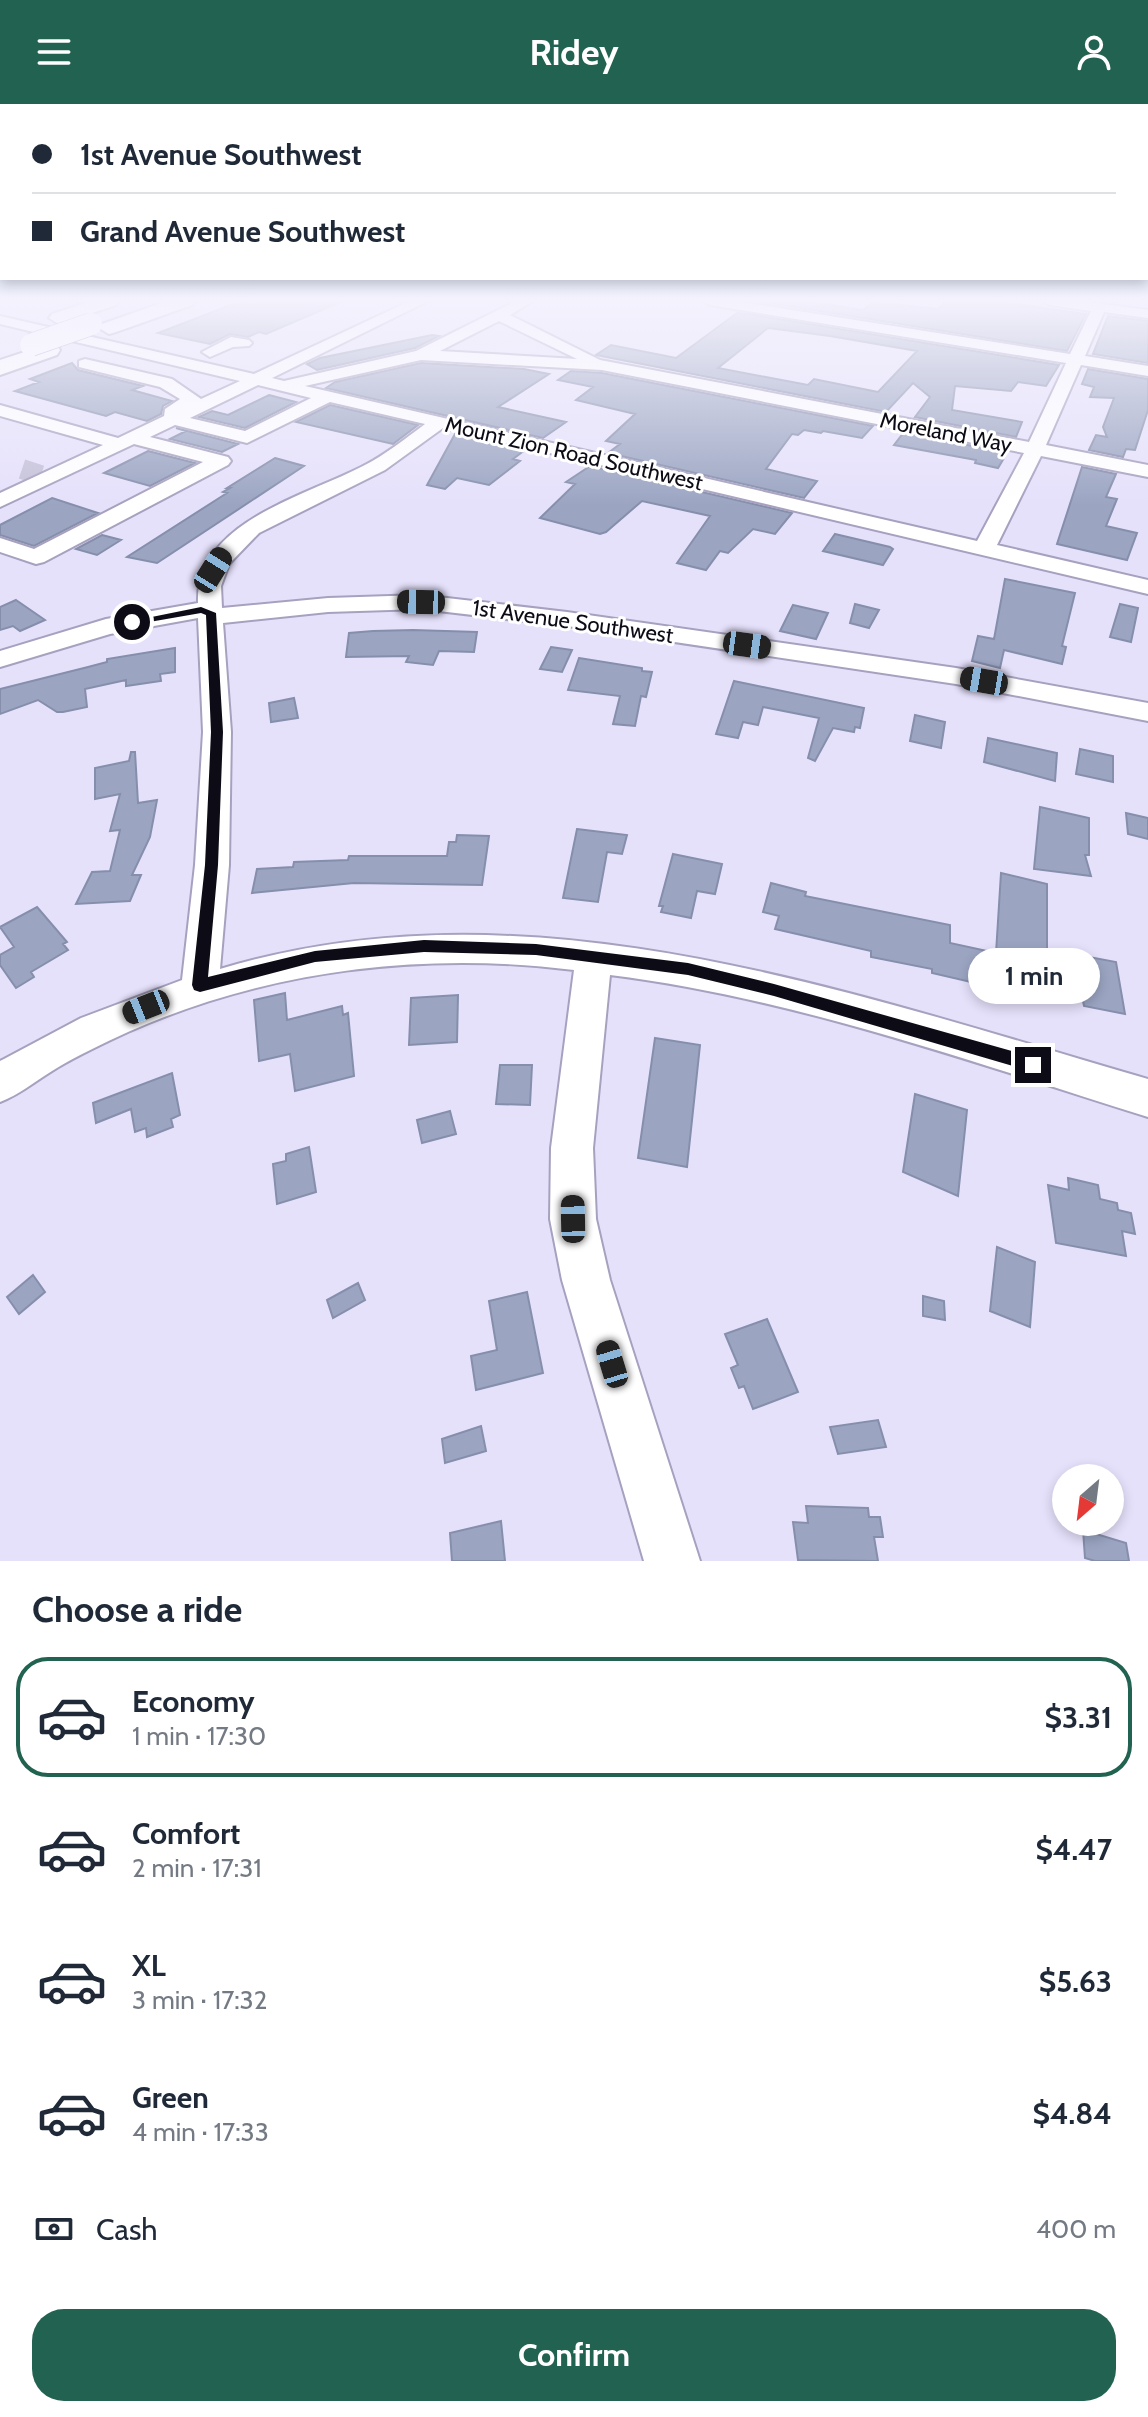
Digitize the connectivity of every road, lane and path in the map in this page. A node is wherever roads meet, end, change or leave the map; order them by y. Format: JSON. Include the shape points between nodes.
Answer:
{"nodes":[{"id":1,"x":106,"y":369,"type":"edge"},
{"id":2,"x":216,"y":369,"type":"edge"},
{"id":3,"x":283,"y":369,"type":"edge"},
{"id":4,"x":330,"y":369,"type":"edge"},
{"id":5,"x":623,"y":369,"type":"edge"},
{"id":6,"x":1071,"y":369,"type":"edge"},
{"id":7,"x":272,"y":378,"type":"junction"},
{"id":8,"x":328,"y":396,"type":"junction"},
{"id":9,"x":0,"y":410,"type":"edge"},
{"id":10,"x":173,"y":419,"type":"junction"},
{"id":11,"x":440,"y":422,"type":"junction"},
{"id":12,"x":95,"y":437,"type":"junction"},
{"id":13,"x":126,"y":441,"type":"junction"},
{"id":14,"x":1035,"y":449,"type":"junction"},
{"id":15,"x":1148,"y":471,"type":"edge"},
{"id":16,"x":0,"y":501,"type":"edge"},
{"id":17,"x":0,"y":545,"type":"edge"},
{"id":18,"x":984,"y":549,"type":"junction"},
{"id":19,"x":1148,"y":587,"type":"edge"},
{"id":20,"x":211,"y":613,"type":"junction"},
{"id":21,"x":0,"y":659,"type":"edge"},
{"id":22,"x":1148,"y":712,"type":"edge"},
{"id":23,"x":594,"y":956,"type":"junction"},
{"id":24,"x":200,"y":985,"type":"junction"},
{"id":25,"x":0,"y":1084,"type":"edge"},
{"id":26,"x":1148,"y":1098,"type":"edge"},
{"id":27,"x":672,"y":1561,"type":"edge"}],
"edges":[{"from":1,"to":12,"type":"street","via":[[166,383],[192,399],[138,427]]},
{"from":2,"to":7,"type":"street","name":"Mount Zion Road Southwest"},
{"from":3,"to":7,"type":"street"},
{"from":4,"to":7,"type":"street"},
{"from":5,"to":14,"type":"street","name":"Moreland Way"},
{"from":6,"to":14,"type":"street"},
{"from":7,"to":8,"type":"street","name":"Mount Zion Road Southwest"},
{"from":7,"to":10,"type":"street"},
{"from":8,"to":10,"type":"street","via":[[247,437]]},
{"from":8,"to":11,"type":"street","name":"Mount Zion Road Southwest"},
{"from":9,"to":12,"type":"street"},
{"from":10,"to":13,"type":"street"},
{"from":11,"to":18,"type":"street","name":"Mount Zion Road Southwest"},
{"from":11,"to":20,"type":"street","via":[[373,469],[242,535],[213,570]]},
{"from":12,"to":13,"type":"street"},
{"from":13,"to":16,"type":"street"},
{"from":13,"to":17,"type":"street","via":[[221,461],[36,557]]},
{"from":14,"to":15,"type":"street","name":"Moreland Way"},
{"from":14,"to":18,"type":"street"},
{"from":18,"to":19,"type":"street","name":"Mount Zion Road Southwest"},
{"from":20,"to":21,"type":"street","name":"1st Avenue Southwest","via":[[201,610],[106,627]]},
{"from":20,"to":22,"type":"street","name":"1st Avenue Southwest","via":[[376,602],[469,606],[940,674]]},
{"from":20,"to":24,"type":"street","via":[[217,732]]},
{"from":23,"to":24,"type":"street","via":[[424,946],[315,956]]},
{"from":23,"to":26,"type":"street","via":[[688,969],[774,990]]},
{"from":23,"to":27,"type":"street","via":[[572,1148],[573,1219],[586,1280]]},
{"from":24,"to":25,"type":"street","via":[[92,1029]]}]}
